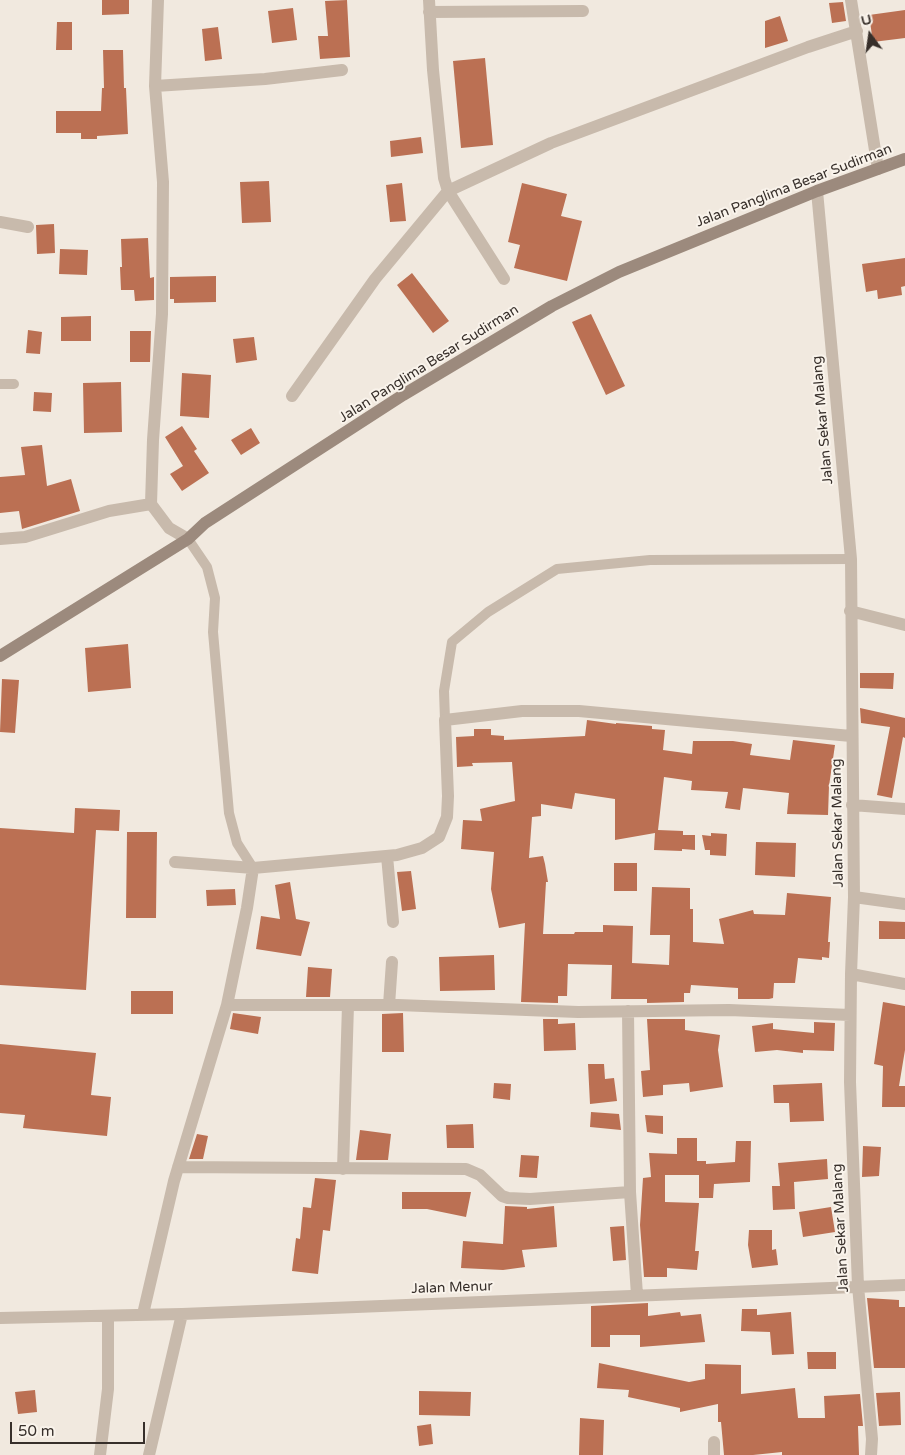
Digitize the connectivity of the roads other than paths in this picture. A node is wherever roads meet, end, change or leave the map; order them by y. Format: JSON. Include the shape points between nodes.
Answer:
{"nodes":[{"id":1,"x":158,"y":0,"type":"edge"},
{"id":2,"x":851,"y":0,"type":"edge"},
{"id":3,"x":429,"y":6,"type":"edge"},
{"id":4,"x":583,"y":10,"type":"dead end"},
{"id":5,"x":857,"y":31,"type":"junction"},
{"id":6,"x":342,"y":70,"type":"dead end"},
{"id":7,"x":155,"y":86,"type":"junction"},
{"id":8,"x":905,"y":159,"type":"edge"},
{"id":9,"x":878,"y":169,"type":"junction"},
{"id":10,"x":448,"y":191,"type":"junction"},
{"id":11,"x":817,"y":191,"type":"junction"},
{"id":12,"x":0,"y":222,"type":"edge"},
{"id":13,"x":28,"y":227,"type":"dead end"},
{"id":14,"x":504,"y":279,"type":"dead end"},
{"id":15,"x":0,"y":384,"type":"edge"},
{"id":16,"x":14,"y":384,"type":"dead end"},
{"id":17,"x":292,"y":396,"type":"dead end"},
{"id":18,"x":152,"y":504,"type":"junction"},
{"id":19,"x":188,"y":538,"type":"junction"},
{"id":20,"x":0,"y":539,"type":"edge"},
{"id":21,"x":851,"y":560,"type":"junction"},
{"id":22,"x":850,"y":611,"type":"junction"},
{"id":23,"x":905,"y":625,"type":"edge"},
{"id":24,"x":0,"y":656,"type":"edge"},
{"id":25,"x":445,"y":720,"type":"junction"},
{"id":26,"x":851,"y":736,"type":"junction"},
{"id":27,"x":852,"y":805,"type":"junction"},
{"id":28,"x":905,"y":810,"type":"edge"},
{"id":29,"x":387,"y":856,"type":"junction"},
{"id":30,"x":175,"y":862,"type":"dead end"},
{"id":31,"x":254,"y":868,"type":"junction"},
{"id":32,"x":854,"y":897,"type":"junction"},
{"id":33,"x":905,"y":904,"type":"edge"},
{"id":34,"x":393,"y":922,"type":"dead end"},
{"id":35,"x":392,"y":962,"type":"dead end"},
{"id":36,"x":851,"y":974,"type":"junction"},
{"id":37,"x":905,"y":984,"type":"edge"},
{"id":38,"x":226,"y":1005,"type":"junction"},
{"id":39,"x":348,"y":1005,"type":"junction"},
{"id":40,"x":389,"y":1005,"type":"junction"},
{"id":41,"x":628,"y":1011,"type":"junction"},
{"id":42,"x":850,"y":1016,"type":"junction"},
{"id":43,"x":178,"y":1167,"type":"junction"},
{"id":44,"x":343,"y":1169,"type":"junction"},
{"id":45,"x":630,"y":1192,"type":"junction"},
{"id":46,"x":905,"y":1285,"type":"edge"},
{"id":47,"x":858,"y":1286,"type":"junction"},
{"id":48,"x":637,"y":1295,"type":"junction"},
{"id":49,"x":143,"y":1314,"type":"junction"},
{"id":50,"x":182,"y":1314,"type":"junction"},
{"id":51,"x":108,"y":1316,"type":"junction"},
{"id":52,"x":0,"y":1318,"type":"edge"},
{"id":53,"x":714,"y":1442,"type":"dead end"},
{"id":54,"x":100,"y":1455,"type":"edge"},
{"id":55,"x":149,"y":1455,"type":"edge"},
{"id":56,"x":714,"y":1455,"type":"edge"},
{"id":57,"x":871,"y":1455,"type":"edge"}],
"edges":[{"from":1,"to":7,"type":"street"},
{"from":2,"to":5,"type":"street"},
{"from":3,"to":4,"type":"street"},
{"from":3,"to":10,"type":"street","via":[[444,178]]},
{"from":5,"to":9,"type":"street"},
{"from":5,"to":10,"type":"street","via":[[550,142]]},
{"from":6,"to":7,"type":"street"},
{"from":7,"to":18,"type":"street","via":[[163,182],[162,314]]},
{"from":8,"to":9,"type":"main road","name":"Jalan Panglima Besar Sudirman"},
{"from":9,"to":11,"type":"main road","name":"Jalan Panglima Besar Sudirman"},
{"from":10,"to":14,"type":"street"},
{"from":10,"to":17,"type":"street","via":[[375,279]]},
{"from":11,"to":19,"type":"main road","name":"Jalan Panglima Besar Sudirman","via":[[619,272],[552,306],[403,395]]},
{"from":11,"to":21,"type":"street","name":"Jalan Sekar Malang"},
{"from":12,"to":13,"type":"street"},
{"from":15,"to":16,"type":"lane"},
{"from":18,"to":19,"type":"street","via":[[169,528]]},
{"from":18,"to":20,"type":"street","via":[[109,511],[25,537]]},
{"from":19,"to":24,"type":"main road","name":"Jalan Panglima Besar Sudirman"},
{"from":19,"to":31,"type":"lane","via":[[207,567],[215,598],[213,632],[229,813],[237,843]]},
{"from":21,"to":22,"type":"street","name":"Jalan Sekar Malang"},
{"from":21,"to":25,"type":"lane","via":[[650,560],[557,570],[488,612],[452,642],[444,691]]},
{"from":22,"to":23,"type":"street"},
{"from":22,"to":26,"type":"street","name":"Jalan Sekar Malang"},
{"from":25,"to":26,"type":"street","via":[[522,711],[579,711]]},
{"from":25,"to":29,"type":"street","via":[[448,796],[447,818],[442,830],[439,837],[422,848]]},
{"from":26,"to":27,"type":"street","name":"Jalan Sekar Malang"},
{"from":27,"to":28,"type":"street"},
{"from":27,"to":32,"type":"street","name":"Jalan Sekar Malang"},
{"from":29,"to":31,"type":"street"},
{"from":29,"to":34,"type":"street"},
{"from":30,"to":31,"type":"street"},
{"from":31,"to":38,"type":"street"},
{"from":32,"to":33,"type":"street"},
{"from":32,"to":36,"type":"street","name":"Jalan Sekar Malang"},
{"from":35,"to":40,"type":"street"},
{"from":36,"to":37,"type":"street"},
{"from":36,"to":42,"type":"street","name":"Jalan Sekar Malang"},
{"from":38,"to":39,"type":"street"},
{"from":38,"to":43,"type":"street"},
{"from":39,"to":40,"type":"street"},
{"from":39,"to":44,"type":"street"},
{"from":40,"to":41,"type":"street"},
{"from":41,"to":42,"type":"street","via":[[728,1010]]},
{"from":41,"to":45,"type":"street"},
{"from":42,"to":47,"type":"street","name":"Jalan Sekar Malang"},
{"from":43,"to":44,"type":"street"},
{"from":43,"to":49,"type":"street"},
{"from":44,"to":45,"type":"street","via":[[470,1170],[508,1198]]},
{"from":45,"to":48,"type":"street"},
{"from":46,"to":47,"type":"street","name":"Jalan Menur"},
{"from":47,"to":48,"type":"street","name":"Jalan Menur"},
{"from":47,"to":57,"type":"street","name":"Jalan Sekar Malang"},
{"from":48,"to":50,"type":"street","name":"Jalan Menur"},
{"from":49,"to":50,"type":"street","name":"Jalan Menur"},
{"from":49,"to":51,"type":"street","name":"Jalan Menur"},
{"from":50,"to":55,"type":"street"},
{"from":51,"to":52,"type":"street","name":"Jalan Menur"},
{"from":51,"to":54,"type":"street","via":[[108,1389]]},
{"from":53,"to":56,"type":"street"}]}
